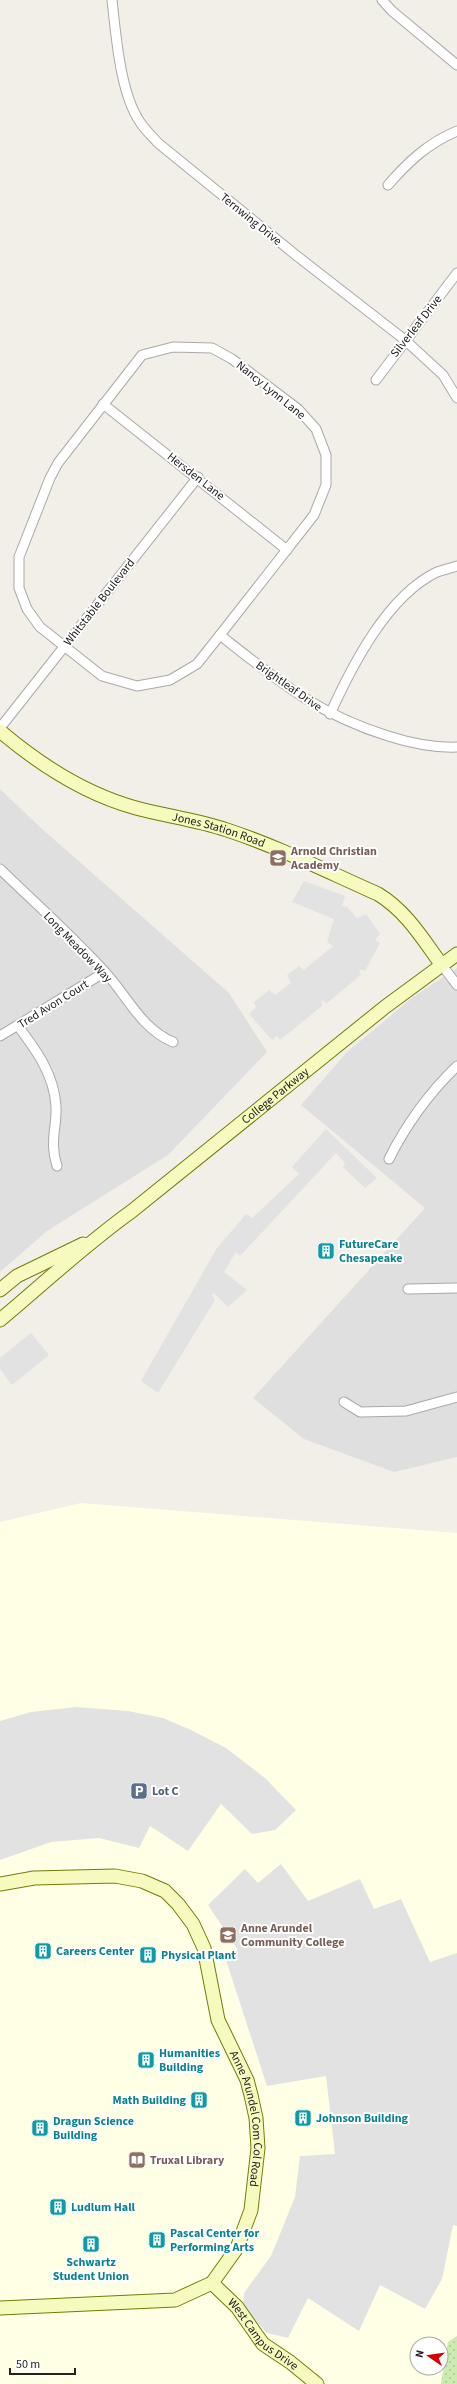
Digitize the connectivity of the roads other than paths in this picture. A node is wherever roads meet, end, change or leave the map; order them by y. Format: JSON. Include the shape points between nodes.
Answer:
{"nodes":[{"id":1,"x":112,"y":0,"type":"edge"},
{"id":2,"x":382,"y":0,"type":"edge"},
{"id":3,"x":457,"y":65,"type":"edge"},
{"id":4,"x":457,"y":131,"type":"edge"},
{"id":5,"x":388,"y":185,"type":"dead end"},
{"id":6,"x":457,"y":273,"type":"edge"},
{"id":7,"x":405,"y":340,"type":"junction"},
{"id":8,"x":376,"y":380,"type":"dead end"},
{"id":9,"x":457,"y":398,"type":"edge"},
{"id":10,"x":103,"y":404,"type":"junction"},
{"id":11,"x":198,"y":477,"type":"junction"},
{"id":12,"x":287,"y":550,"type":"junction"},
{"id":13,"x":457,"y":566,"type":"edge"},
{"id":14,"x":220,"y":635,"type":"junction"},
{"id":15,"x":65,"y":646,"type":"junction"},
{"id":16,"x":330,"y":714,"type":"junction"},
{"id":17,"x":0,"y":728,"type":"edge"},
{"id":18,"x":0,"y":731,"type":"edge"},
{"id":19,"x":457,"y":747,"type":"edge"},
{"id":20,"x":0,"y":869,"type":"edge"},
{"id":21,"x":457,"y":954,"type":"edge"},
{"id":22,"x":441,"y":964,"type":"junction"},
{"id":23,"x":105,"y":972,"type":"junction"},
{"id":24,"x":457,"y":985,"type":"edge"},
{"id":25,"x":18,"y":1026,"type":"junction"},
{"id":26,"x":0,"y":1036,"type":"edge"},
{"id":27,"x":172,"y":1042,"type":"dead end"},
{"id":28,"x":457,"y":1066,"type":"edge"},
{"id":29,"x":389,"y":1159,"type":"dead end"},
{"id":30,"x":57,"y":1166,"type":"dead end"},
{"id":31,"x":94,"y":1238,"type":"junction"},
{"id":32,"x":17,"y":1276,"type":"junction"},
{"id":33,"x":457,"y":1288,"type":"edge"},
{"id":34,"x":408,"y":1289,"type":"dead end"},
{"id":35,"x":0,"y":1290,"type":"edge"},
{"id":36,"x":0,"y":1293,"type":"edge"},
{"id":37,"x":0,"y":1320,"type":"edge"},
{"id":38,"x":457,"y":1397,"type":"edge"},
{"id":39,"x":344,"y":1402,"type":"dead end"},
{"id":40,"x":0,"y":1884,"type":"edge"},
{"id":41,"x":212,"y":2283,"type":"junction"},
{"id":42,"x":0,"y":2308,"type":"edge"},
{"id":43,"x":316,"y":2384,"type":"edge"}],
"edges":[{"from":1,"to":7,"type":"street","name":"Ternwing Drive","via":[[121,69],[139,121],[158,143]]},
{"from":2,"to":3,"type":"street"},
{"from":4,"to":5,"type":"street","via":[[422,151]]},
{"from":6,"to":7,"type":"street","name":"Silverleaf Drive"},
{"from":7,"to":8,"type":"street","name":"Silverleaf Drive"},
{"from":7,"to":9,"type":"street","name":"Ternwing Drive","via":[[443,375]]},
{"from":10,"to":11,"type":"street","name":"Hersden Lane"},
{"from":10,"to":12,"type":"street","name":"Nancy Lynn Lane","via":[[142,355],[173,347],[212,348],[232,359],[298,409],[316,429],[326,455],[326,485],[314,515]]},
{"from":10,"to":15,"type":"street","name":"Nancy Lynn Lane","via":[[58,462],[19,557],[19,588],[27,609],[40,627]]},
{"from":11,"to":12,"type":"street","name":"Hersden Lane"},
{"from":11,"to":15,"type":"street","name":"Whitstable Boulevard","via":[[111,584]]},
{"from":12,"to":14,"type":"street","name":"Nancy Lynn Lane"},
{"from":13,"to":16,"type":"street","via":[[437,572],[411,589],[368,640],[348,673]]},
{"from":14,"to":15,"type":"street","name":"Nancy Lynn Lane","via":[[197,664],[170,680],[137,686],[102,676]]},
{"from":14,"to":16,"type":"street","name":"Brightleaf Drive","via":[[276,679]]},
{"from":15,"to":17,"type":"street","name":"Whitstable Boulevard"},
{"from":16,"to":19,"type":"street","name":"Brightleaf Drive","via":[[400,740],[423,745]]},
{"from":18,"to":22,"type":"street","name":"Jones Station Road","via":[[49,769],[107,798],[135,808],[228,830],[378,894],[392,902],[406,916]]},
{"from":20,"to":23,"type":"street","name":"Long Meadow Way"},
{"from":21,"to":22,"type":"street","name":"College Parkway"},
{"from":22,"to":24,"type":"street"},
{"from":22,"to":31,"type":"street","name":"College Parkway","via":[[385,1006],[132,1211]]},
{"from":23,"to":25,"type":"street","name":"Tred Avon Court"},
{"from":23,"to":27,"type":"street","name":"Long Meadow Way","via":[[147,1026],[158,1036]]},
{"from":25,"to":26,"type":"street","name":"Tred Avon Court"},
{"from":25,"to":30,"type":"street","via":[[51,1078],[56,1106],[52,1151]]},
{"from":28,"to":29,"type":"street","via":[[422,1104]]},
{"from":31,"to":32,"type":"street","name":"College Parkway"},
{"from":31,"to":37,"type":"street","name":"College Parkway","via":[[65,1266]]},
{"from":32,"to":35,"type":"street","name":"College Parkway"},
{"from":32,"to":36,"type":"street"},
{"from":33,"to":34,"type":"street"},
{"from":38,"to":39,"type":"street","via":[[406,1411],[360,1412]]},
{"from":40,"to":41,"type":"street","name":"Anne Arundel Com Col Road","via":[[34,1878],[115,1876],[166,1891],[193,1924],[204,1948],[218,2020],[247,2080],[256,2118],[258,2148],[251,2210],[237,2248]]},
{"from":41,"to":42,"type":"street","via":[[174,2300]]},
{"from":41,"to":43,"type":"street","name":"West Campus Drive","via":[[237,2307],[263,2344]]}]}
